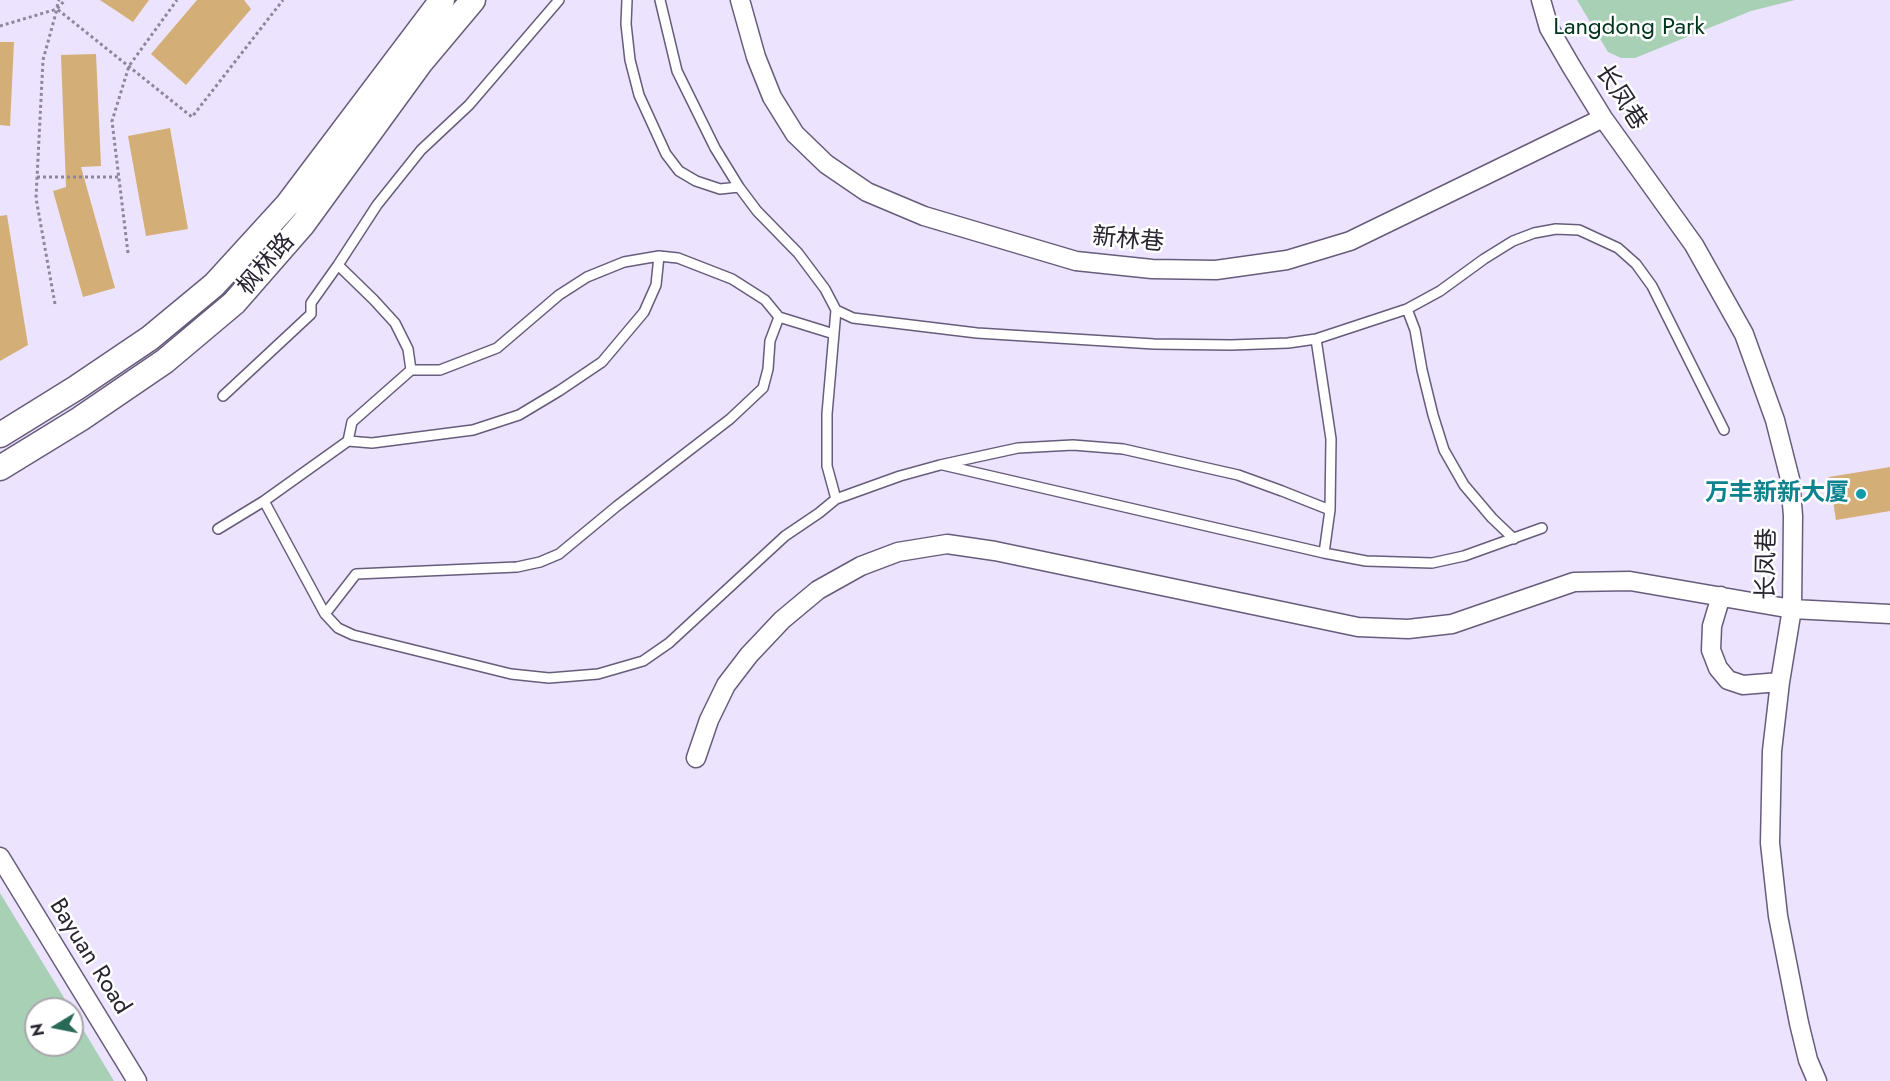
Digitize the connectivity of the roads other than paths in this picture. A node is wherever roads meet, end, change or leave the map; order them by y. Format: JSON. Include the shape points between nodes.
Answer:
{"nodes":[{"id":1,"x":442,"y":0,"type":"edge"},
{"id":2,"x":473,"y":0,"type":"edge"},
{"id":3,"x":559,"y":0,"type":"edge"},
{"id":4,"x":627,"y":0,"type":"edge"},
{"id":5,"x":660,"y":0,"type":"edge"},
{"id":6,"x":740,"y":0,"type":"edge"},
{"id":7,"x":1540,"y":0,"type":"edge"},
{"id":8,"x":1603,"y":118,"type":"junction"},
{"id":9,"x":739,"y":187,"type":"junction"},
{"id":10,"x":659,"y":256,"type":"junction"},
{"id":11,"x":338,"y":265,"type":"junction"},
{"id":12,"x":1407,"y":309,"type":"junction"},
{"id":13,"x":836,"y":310,"type":"junction"},
{"id":14,"x":778,"y":317,"type":"junction"},
{"id":15,"x":834,"y":334,"type":"junction"},
{"id":16,"x":1316,"y":339,"type":"junction"},
{"id":17,"x":411,"y":370,"type":"junction"},
{"id":18,"x":223,"y":396,"type":"dead end"},
{"id":19,"x":1724,"y":430,"type":"dead end"},
{"id":20,"x":0,"y":435,"type":"edge"},
{"id":21,"x":348,"y":441,"type":"junction"},
{"id":22,"x":940,"y":465,"type":"junction"},
{"id":23,"x":0,"y":468,"type":"edge"},
{"id":24,"x":836,"y":499,"type":"junction"},
{"id":25,"x":264,"y":501,"type":"junction"},
{"id":26,"x":1330,"y":510,"type":"junction"},
{"id":27,"x":1542,"y":528,"type":"dead end"},
{"id":28,"x":218,"y":529,"type":"dead end"},
{"id":29,"x":1514,"y":538,"type":"junction"},
{"id":30,"x":1324,"y":552,"type":"junction"},
{"id":31,"x":1721,"y":596,"type":"junction"},
{"id":32,"x":1792,"y":609,"type":"junction"},
{"id":33,"x":326,"y":614,"type":"junction"},
{"id":34,"x":1890,"y":614,"type":"edge"},
{"id":35,"x":1780,"y":681,"type":"junction"},
{"id":36,"x":696,"y":758,"type":"dead end"},
{"id":37,"x":0,"y":857,"type":"edge"},
{"id":38,"x":137,"y":1081,"type":"edge"},
{"id":39,"x":1817,"y":1081,"type":"edge"}],
"edges":[{"from":1,"to":20,"type":"main road","name":"枫林路","via":[[288,204],[214,285],[150,338]]},
{"from":2,"to":23,"type":"main road","name":"枫林路","via":[[421,62],[303,224],[234,303],[165,361]]},
{"from":3,"to":11,"type":"lane","via":[[469,105],[421,150],[377,205]]},
{"from":4,"to":9,"type":"lane","via":[[630,60],[639,95],[666,154],[696,182],[720,189]]},
{"from":5,"to":9,"type":"lane","via":[[677,70]]},
{"from":6,"to":8,"type":"street","name":"新林巷","via":[[772,97],[795,134],[826,164],[867,192],[924,216],[1076,261],[1216,270],[1287,260],[1350,241]]},
{"from":7,"to":8,"type":"street","name":"长凤巷","via":[[1549,28]]},
{"from":8,"to":32,"type":"street","name":"长凤巷","via":[[1694,245],[1744,334],[1790,479]]},
{"from":9,"to":13,"type":"lane","via":[[798,253]]},
{"from":10,"to":14,"type":"lane","via":[[678,258],[732,279],[765,300]]},
{"from":10,"to":17,"type":"lane","via":[[624,262],[587,277],[559,295],[497,348],[440,370]]},
{"from":10,"to":21,"type":"lane","via":[[656,285],[644,312],[602,362],[519,415],[438,436],[372,443]]},
{"from":11,"to":17,"type":"lane","via":[[395,324],[408,349]]},
{"from":11,"to":18,"type":"lane","via":[[311,303],[311,314]]},
{"from":12,"to":16,"type":"lane"},
{"from":12,"to":19,"type":"lane","via":[[1513,242],[1534,233],[1579,230],[1618,248],[1652,286]]},
{"from":12,"to":29,"type":"lane","via":[[1444,450],[1464,485]]},
{"from":13,"to":15,"type":"lane"},
{"from":13,"to":16,"type":"lane","via":[[853,318],[977,333],[1154,344],[1231,345]]},
{"from":14,"to":15,"type":"lane"},
{"from":14,"to":33,"type":"lane","via":[[763,388],[730,419],[560,554],[518,567],[356,574]]},
{"from":15,"to":24,"type":"lane","via":[[827,466]]},
{"from":16,"to":26,"type":"lane","via":[[1331,439]]},
{"from":17,"to":21,"type":"lane","via":[[352,422]]},
{"from":21,"to":25,"type":"lane"},
{"from":22,"to":24,"type":"lane"},
{"from":22,"to":26,"type":"lane","via":[[1018,448],[1073,445],[1123,449],[1238,476]]},
{"from":22,"to":30,"type":"lane"},
{"from":24,"to":33,"type":"lane","via":[[785,536],[669,643],[643,662],[598,674],[549,678],[511,674],[353,635],[338,628]]},
{"from":25,"to":28,"type":"lane"},
{"from":25,"to":33,"type":"lane"},
{"from":26,"to":30,"type":"lane"},
{"from":27,"to":29,"type":"lane"},
{"from":29,"to":30,"type":"lane","via":[[1464,556],[1432,562],[1366,561]]},
{"from":31,"to":32,"type":"street"},
{"from":31,"to":35,"type":"street","via":[[1712,626],[1711,650],[1719,668],[1728,680],[1743,685]]},
{"from":31,"to":36,"type":"street","via":[[1630,581],[1574,582],[1452,624],[1408,629],[1358,627],[995,550],[946,544],[907,550],[861,566],[818,590],[782,620],[726,686]]},
{"from":32,"to":34,"type":"street"},
{"from":32,"to":35,"type":"street","name":"长凤巷"},
{"from":35,"to":39,"type":"street","name":"长凤巷","via":[[1769,805],[1773,879],[1799,1023]]},
{"from":37,"to":38,"type":"street","name":"Bayuan Road"}]}
